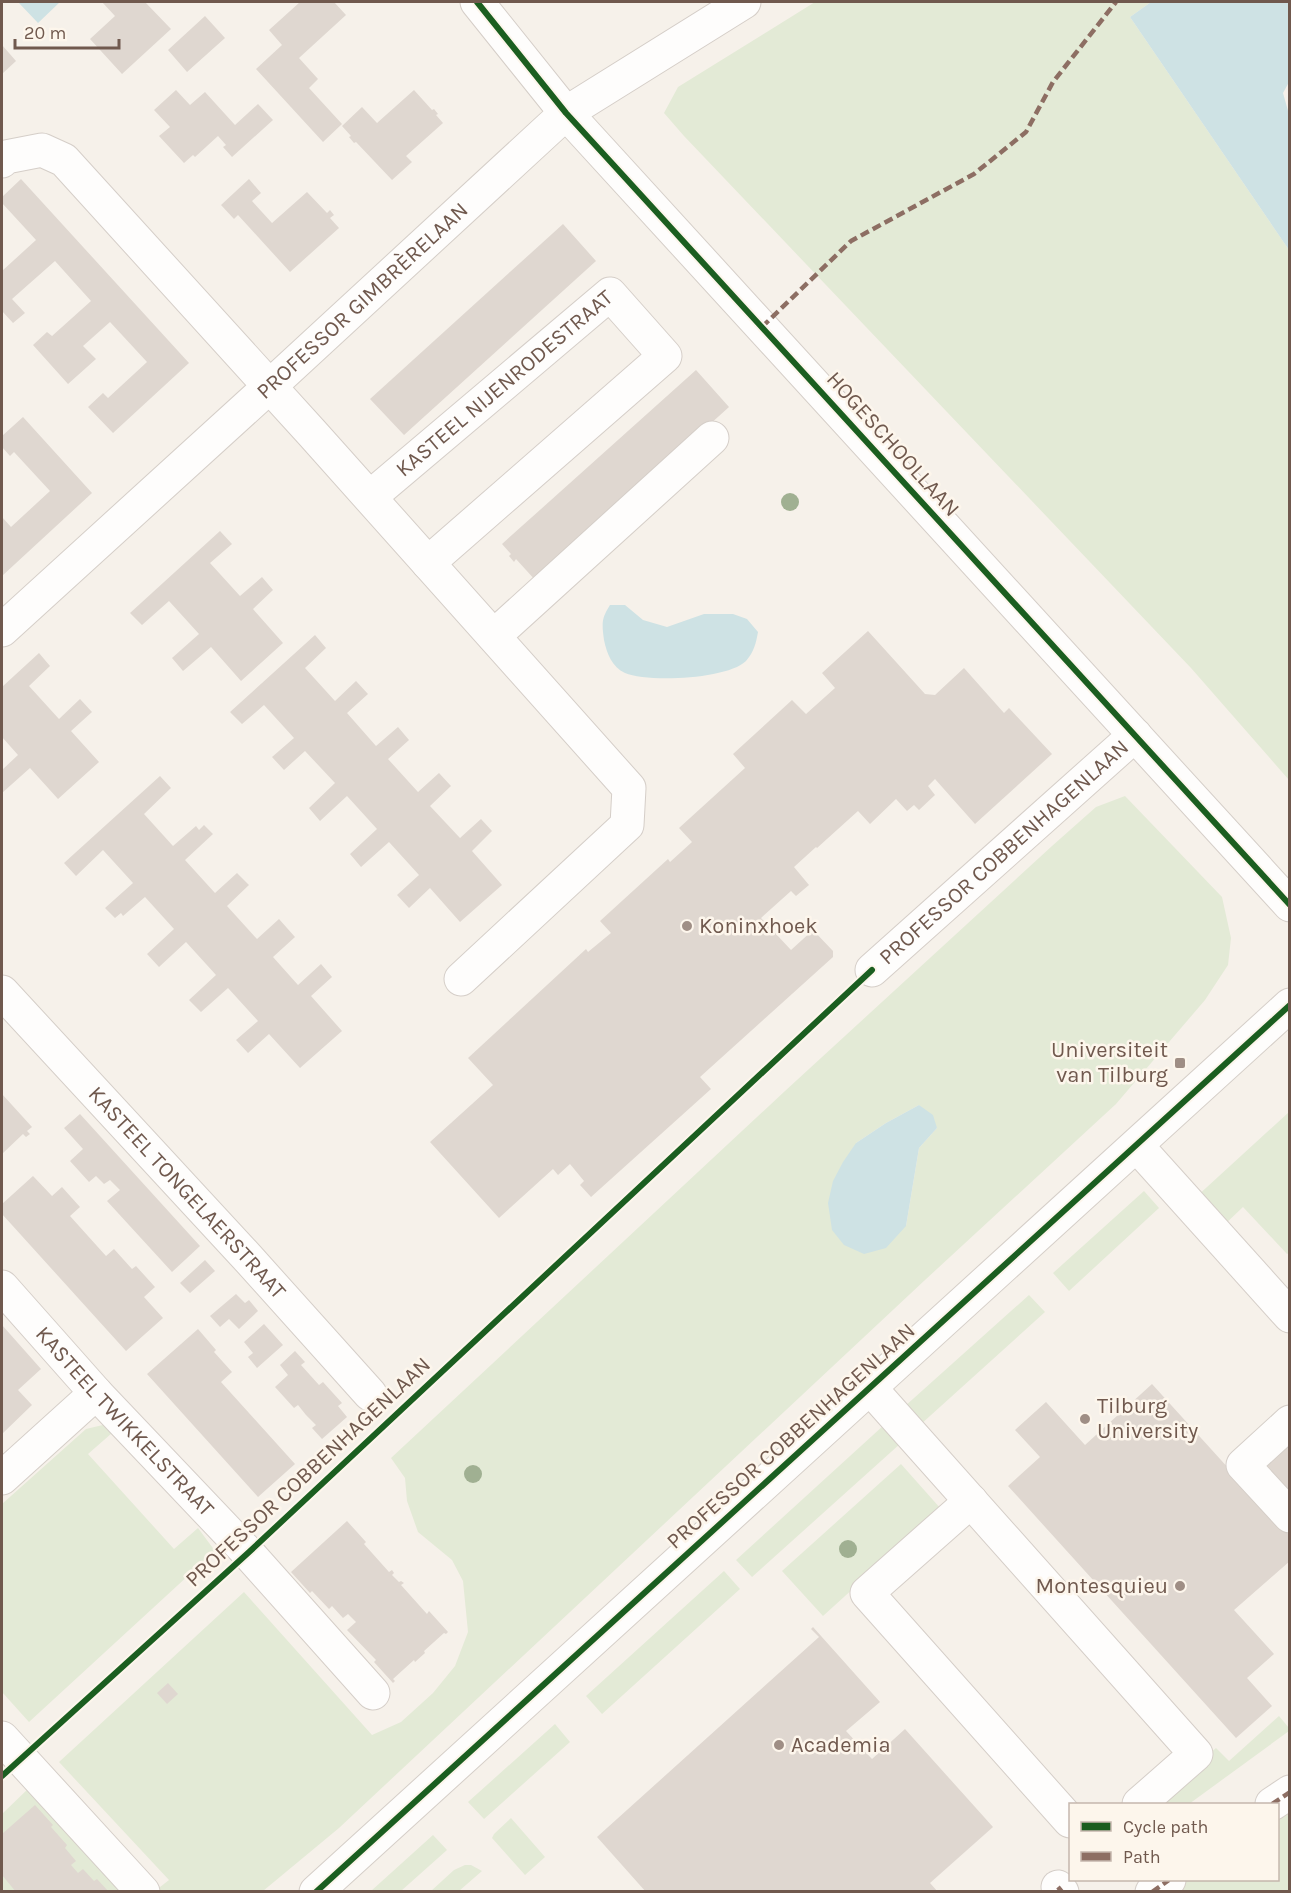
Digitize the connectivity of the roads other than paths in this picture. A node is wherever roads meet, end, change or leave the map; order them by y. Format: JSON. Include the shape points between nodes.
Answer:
{"nodes":[{"id":1,"x":477,"y":2,"type":"edge"},
{"id":2,"x":744,"y":2,"type":"edge"},
{"id":3,"x":566,"y":113,"type":"junction"},
{"id":4,"x":2,"y":160,"type":"edge"},
{"id":5,"x":270,"y":386,"type":"junction"},
{"id":6,"x":712,"y":438,"type":"dead end"},
{"id":7,"x":370,"y":497,"type":"junction"},
{"id":8,"x":428,"y":563,"type":"junction"},
{"id":9,"x":2,"y":630,"type":"edge"},
{"id":10,"x":494,"y":636,"type":"junction"},
{"id":11,"x":1134,"y":735,"type":"junction"},
{"id":12,"x":1290,"y":905,"type":"edge"},
{"id":13,"x":872,"y":970,"type":"dead end"},
{"id":14,"x":461,"y":979,"type":"dead end"},
{"id":15,"x":2,"y":992,"type":"edge"},
{"id":16,"x":1290,"y":1005,"type":"edge"},
{"id":17,"x":1137,"y":1146,"type":"junction"},
{"id":18,"x":2,"y":1287,"type":"edge"},
{"id":19,"x":1290,"y":1316,"type":"edge"},
{"id":20,"x":870,"y":1388,"type":"junction"},
{"id":21,"x":96,"y":1392,"type":"junction"},
{"id":22,"x":370,"y":1394,"type":"dead end"},
{"id":23,"x":1290,"y":1422,"type":"edge"},
{"id":24,"x":2,"y":1478,"type":"edge"},
{"id":25,"x":971,"y":1501,"type":"junction"},
{"id":26,"x":1290,"y":1516,"type":"edge"},
{"id":27,"x":373,"y":1693,"type":"dead end"},
{"id":28,"x":11,"y":1749,"type":"edge"},
{"id":29,"x":1290,"y":1792,"type":"edge"},
{"id":30,"x":1140,"y":1803,"type":"edge"},
{"id":31,"x":1274,"y":1803,"type":"edge"},
{"id":32,"x":1069,"y":1819,"type":"edge"},
{"id":33,"x":1167,"y":1881,"type":"edge"},
{"id":34,"x":142,"y":1892,"type":"edge"},
{"id":35,"x":316,"y":1892,"type":"edge"},
{"id":36,"x":1152,"y":1892,"type":"edge"}],
"edges":[{"from":1,"to":3,"type":"street","name":"HOGESCHOOLLAAN"},
{"from":2,"to":3,"type":"street","name":"PROFESSOR GIMBRÈRELAAN"},
{"from":3,"to":5,"type":"street","name":"PROFESSOR GIMBRÈRELAAN"},
{"from":3,"to":11,"type":"street","name":"HOGESCHOOLLAAN"},
{"from":4,"to":5,"type":"street","name":"KASTEEL NIJENRODESTRAAT","via":[[42,150],[64,160]]},
{"from":5,"to":7,"type":"street","name":"KASTEEL NIJENRODESTRAAT"},
{"from":5,"to":9,"type":"street","name":"PROFESSOR GIMBRÈRELAAN"},
{"from":6,"to":10,"type":"street"},
{"from":7,"to":8,"type":"street","name":"KASTEEL NIJENRODESTRAAT"},
{"from":7,"to":8,"type":"street","name":"KASTEEL NIJENRODESTRAAT","via":[[610,294],[665,356]]},
{"from":8,"to":10,"type":"street","name":"KASTEEL NIJENRODESTRAAT"},
{"from":10,"to":14,"type":"street","name":"KASTEEL NIJENRODESTRAAT","via":[[629,788],[627,825]]},
{"from":11,"to":12,"type":"street","name":"HOGESCHOOLLAAN"},
{"from":11,"to":13,"type":"street","name":"PROFESSOR COBBENHAGENLAAN"},
{"from":15,"to":22,"type":"street","name":"KASTEEL TONGELAERSTRAAT"},
{"from":16,"to":17,"type":"street","name":"PROFESSOR COBBENHAGENLAAN"},
{"from":17,"to":19,"type":"street"},
{"from":17,"to":20,"type":"street","name":"PROFESSOR COBBENHAGENLAAN"},
{"from":18,"to":21,"type":"street","name":"KASTEEL TWIKKELSTRAAT"},
{"from":20,"to":25,"type":"street"},
{"from":20,"to":35,"type":"street","name":"PROFESSOR COBBENHAGENLAAN"},
{"from":21,"to":24,"type":"street"},
{"from":21,"to":27,"type":"street","name":"KASTEEL TWIKKELSTRAAT"},
{"from":23,"to":26,"type":"street","via":[[1243,1464]]},
{"from":25,"to":30,"type":"street","via":[[1196,1754]]},
{"from":25,"to":32,"type":"street","via":[[867,1593]]},
{"from":28,"to":34,"type":"street"},
{"from":29,"to":31,"type":"street"},
{"from":33,"to":36,"type":"street"}]}
